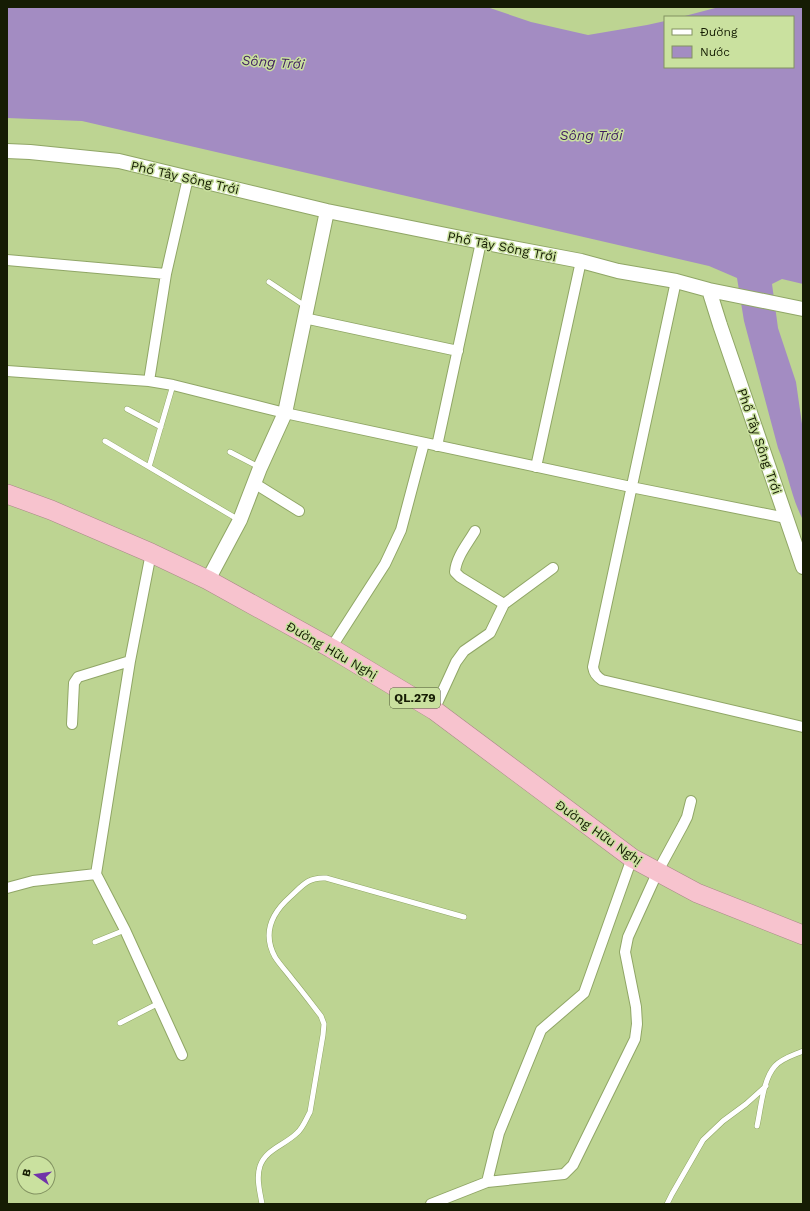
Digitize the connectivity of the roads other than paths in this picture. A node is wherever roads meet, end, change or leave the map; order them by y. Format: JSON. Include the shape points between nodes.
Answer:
{"nodes":[{"id":1,"x":7,"y":151,"type":"edge"},
{"id":2,"x":188,"y":178,"type":"junction"},
{"id":3,"x":328,"y":210,"type":"junction"},
{"id":4,"x":481,"y":242,"type":"junction"},
{"id":5,"x":7,"y":260,"type":"edge"},
{"id":6,"x":581,"y":261,"type":"junction"},
{"id":7,"x":166,"y":274,"type":"junction"},
{"id":8,"x":676,"y":281,"type":"junction"},
{"id":9,"x":269,"y":282,"type":"dead end"},
{"id":10,"x":709,"y":290,"type":"junction"},
{"id":11,"x":803,"y":309,"type":"edge"},
{"id":12,"x":305,"y":313,"type":"junction"},
{"id":13,"x":458,"y":351,"type":"junction"},
{"id":14,"x":7,"y":371,"type":"edge"},
{"id":15,"x":149,"y":381,"type":"junction"},
{"id":16,"x":174,"y":385,"type":"junction"},
{"id":17,"x":127,"y":409,"type":"dead end"},
{"id":18,"x":285,"y":413,"type":"junction"},
{"id":19,"x":161,"y":427,"type":"junction"},
{"id":20,"x":105,"y":441,"type":"dead end"},
{"id":21,"x":424,"y":443,"type":"junction"},
{"id":22,"x":437,"y":446,"type":"junction"},
{"id":23,"x":230,"y":452,"type":"dead end"},
{"id":24,"x":149,"y":466,"type":"junction"},
{"id":25,"x":536,"y":467,"type":"junction"},
{"id":26,"x":260,"y":468,"type":"junction"},
{"id":27,"x":254,"y":483,"type":"junction"},
{"id":28,"x":631,"y":487,"type":"junction"},
{"id":29,"x":7,"y":494,"type":"edge"},
{"id":30,"x":299,"y":510,"type":"dead end"},
{"id":31,"x":786,"y":518,"type":"junction"},
{"id":32,"x":240,"y":520,"type":"junction"},
{"id":33,"x":475,"y":531,"type":"dead end"},
{"id":34,"x":152,"y":553,"type":"junction"},
{"id":35,"x":803,"y":567,"type":"edge"},
{"id":36,"x":553,"y":568,"type":"dead end"},
{"id":37,"x":208,"y":580,"type":"junction"},
{"id":38,"x":504,"y":604,"type":"junction"},
{"id":39,"x":331,"y":648,"type":"junction"},
{"id":40,"x":130,"y":661,"type":"junction"},
{"id":41,"x":434,"y":710,"type":"junction"},
{"id":42,"x":72,"y":724,"type":"dead end"},
{"id":43,"x":803,"y":727,"type":"edge"},
{"id":44,"x":691,"y":802,"type":"dead end"},
{"id":45,"x":632,"y":858,"type":"junction"},
{"id":46,"x":658,"y":872,"type":"junction"},
{"id":47,"x":96,"y":874,"type":"junction"},
{"id":48,"x":7,"y":888,"type":"edge"},
{"id":49,"x":464,"y":917,"type":"dead end"},
{"id":50,"x":125,"y":930,"type":"junction"},
{"id":51,"x":803,"y":935,"type":"edge"},
{"id":52,"x":95,"y":942,"type":"dead end"},
{"id":53,"x":159,"y":1003,"type":"junction"},
{"id":54,"x":120,"y":1023,"type":"dead end"},
{"id":55,"x":803,"y":1051,"type":"edge"},
{"id":56,"x":182,"y":1055,"type":"dead end"},
{"id":57,"x":766,"y":1086,"type":"junction"},
{"id":58,"x":757,"y":1126,"type":"dead end"},
{"id":59,"x":487,"y":1182,"type":"junction"},
{"id":60,"x":262,"y":1204,"type":"edge"},
{"id":61,"x":431,"y":1204,"type":"edge"},
{"id":62,"x":668,"y":1204,"type":"edge"}],
"edges":[{"from":1,"to":2,"type":"street","name":"Phố Tây Sông Trới","via":[[119,161]]},
{"from":2,"to":3,"type":"street","name":"Phố Tây Sông Trới"},
{"from":2,"to":7,"type":"street"},
{"from":3,"to":4,"type":"street","name":"Phố Tây Sông Trới"},
{"from":3,"to":12,"type":"street"},
{"from":4,"to":6,"type":"street","name":"Phố Tây Sông Trới"},
{"from":4,"to":13,"type":"street"},
{"from":5,"to":7,"type":"street"},
{"from":6,"to":8,"type":"street","name":"Phố Tây Sông Trới","via":[[618,271]]},
{"from":6,"to":25,"type":"street"},
{"from":7,"to":15,"type":"street"},
{"from":8,"to":10,"type":"street","name":"Phố Tây Sông Trới"},
{"from":8,"to":28,"type":"street"},
{"from":9,"to":12,"type":"lane"},
{"from":10,"to":11,"type":"street"},
{"from":10,"to":31,"type":"street","name":"Phố Tây Sông Trới"},
{"from":12,"to":13,"type":"street"},
{"from":12,"to":18,"type":"street"},
{"from":13,"to":22,"type":"street"},
{"from":14,"to":15,"type":"street"},
{"from":15,"to":16,"type":"street"},
{"from":16,"to":18,"type":"street"},
{"from":16,"to":19,"type":"lane"},
{"from":17,"to":19,"type":"lane"},
{"from":18,"to":21,"type":"street"},
{"from":18,"to":26,"type":"street"},
{"from":19,"to":24,"type":"lane"},
{"from":20,"to":24,"type":"lane"},
{"from":21,"to":22,"type":"street"},
{"from":21,"to":39,"type":"street","via":[[401,530],[385,564]]},
{"from":22,"to":25,"type":"street"},
{"from":23,"to":26,"type":"lane"},
{"from":24,"to":32,"type":"lane"},
{"from":25,"to":28,"type":"street"},
{"from":26,"to":27,"type":"street"},
{"from":27,"to":30,"type":"street"},
{"from":27,"to":32,"type":"street"},
{"from":28,"to":31,"type":"street"},
{"from":28,"to":43,"type":"street","via":[[593,667],[594,673],[602,680]]},
{"from":29,"to":34,"type":"highway","name":"Đường Hữu Nghị","number":"QL.279"},
{"from":31,"to":35,"type":"street","name":"Phố Tây Sông Trới"},
{"from":32,"to":37,"type":"street"},
{"from":33,"to":38,"type":"street","via":[[460,556],[456,572]]},
{"from":34,"to":37,"type":"highway","name":"Đường Hữu Nghị","number":"QL.279"},
{"from":34,"to":40,"type":"street"},
{"from":36,"to":38,"type":"street"},
{"from":37,"to":39,"type":"highway","name":"Đường Hữu Nghị","number":"QL.279"},
{"from":38,"to":41,"type":"street","via":[[490,632],[464,651],[456,662]]},
{"from":39,"to":41,"type":"highway","name":"Đường Hữu Nghị","number":"QL.279"},
{"from":40,"to":42,"type":"street","via":[[76,679]]},
{"from":40,"to":47,"type":"street"},
{"from":41,"to":45,"type":"highway","name":"Đường Hữu Nghị","number":"QL.279"},
{"from":44,"to":46,"type":"street","via":[[685,821]]},
{"from":45,"to":46,"type":"highway","name":"Đường Hữu Nghị","number":"QL.279"},
{"from":45,"to":59,"type":"street","via":[[584,993],[541,1030],[499,1133]]},
{"from":46,"to":51,"type":"highway","name":"Đường Hữu Nghị","number":"QL.279","via":[[697,893]]},
{"from":46,"to":59,"type":"street","via":[[628,937],[624,952],[636,1007],[635,1040],[573,1165],[564,1174]]},
{"from":47,"to":48,"type":"street","via":[[33,881]]},
{"from":47,"to":50,"type":"street"},
{"from":49,"to":60,"type":"lane","via":[[326,878],[307,881],[280,906],[273,916],[270,943],[276,957],[321,1016],[324,1024],[310,1112],[297,1133],[266,1156],[260,1166],[258,1178]]},
{"from":50,"to":52,"type":"lane"},
{"from":50,"to":53,"type":"street"},
{"from":53,"to":54,"type":"lane"},
{"from":53,"to":56,"type":"street"},
{"from":55,"to":57,"type":"lane","via":[[776,1065]]},
{"from":57,"to":58,"type":"lane"},
{"from":57,"to":62,"type":"lane","via":[[704,1140]]},
{"from":59,"to":61,"type":"street"}]}
